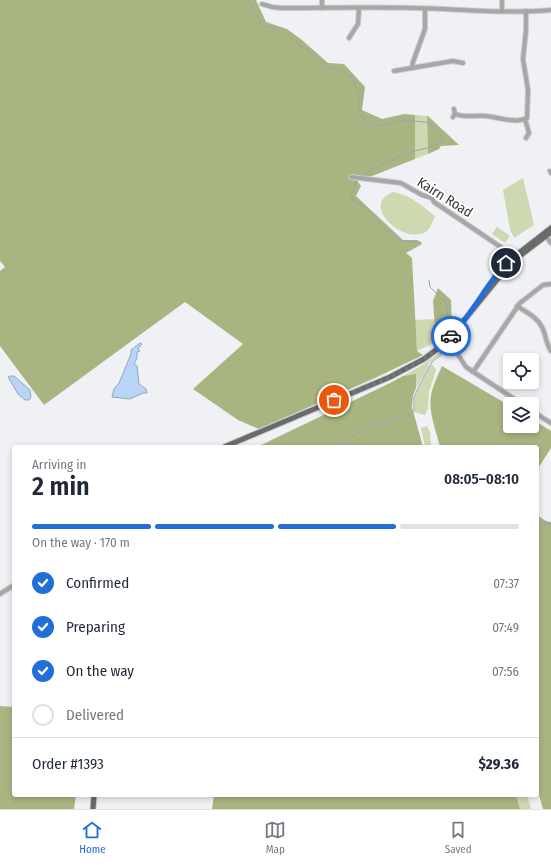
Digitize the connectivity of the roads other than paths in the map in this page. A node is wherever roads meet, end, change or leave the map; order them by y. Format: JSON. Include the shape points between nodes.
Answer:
{"nodes":[{"id":1,"x":322,"y":0,"type":"edge"},
{"id":2,"x":502,"y":0,"type":"edge"},
{"id":3,"x":262,"y":4,"type":"dead end"},
{"id":4,"x":322,"y":8,"type":"junction"},
{"id":5,"x":358,"y":8,"type":"junction"},
{"id":6,"x":425,"y":8,"type":"junction"},
{"id":7,"x":551,"y":10,"type":"edge"},
{"id":8,"x":502,"y":11,"type":"junction"},
{"id":9,"x":526,"y":11,"type":"junction"},
{"id":10,"x":349,"y":38,"type":"dead end"},
{"id":11,"x":464,"y":63,"type":"dead end"},
{"id":12,"x":412,"y":68,"type":"junction"},
{"id":13,"x":394,"y":71,"type":"dead end"},
{"id":14,"x":454,"y":113,"type":"dead end"},
{"id":15,"x":525,"y":120,"type":"junction"},
{"id":16,"x":526,"y":138,"type":"dead end"},
{"id":17,"x":351,"y":177,"type":"dead end"},
{"id":18,"x":551,"y":228,"type":"edge"},
{"id":19,"x":549,"y":234,"type":"edge"},
{"id":20,"x":551,"y":243,"type":"edge"},
{"id":21,"x":516,"y":257,"type":"junction"},
{"id":22,"x":551,"y":284,"type":"edge"},
{"id":23,"x":517,"y":306,"type":"junction"},
{"id":24,"x":446,"y":340,"type":"junction"},
{"id":25,"x":551,"y":351,"type":"edge"},
{"id":26,"x":473,"y":372,"type":"junction"},
{"id":27,"x":511,"y":397,"type":"edge"},
{"id":28,"x":539,"y":415,"type":"edge"},
{"id":29,"x":551,"y":423,"type":"edge"},
{"id":30,"x":229,"y":445,"type":"edge"},
{"id":31,"x":12,"y":586,"type":"edge"},
{"id":32,"x":0,"y":587,"type":"edge"},
{"id":33,"x":2,"y":593,"type":"edge"},
{"id":34,"x":94,"y":797,"type":"edge"},
{"id":35,"x":92,"y":809,"type":"edge"}],
"edges":[{"from":1,"to":4,"type":"street"},
{"from":2,"to":8,"type":"street"},
{"from":3,"to":4,"type":"street","via":[[276,8]]},
{"from":4,"to":5,"type":"street"},
{"from":5,"to":6,"type":"street"},
{"from":5,"to":10,"type":"street","via":[[358,24]]},
{"from":6,"to":8,"type":"street"},
{"from":6,"to":12,"type":"street","via":[[425,29]]},
{"from":7,"to":9,"type":"street"},
{"from":8,"to":9,"type":"street"},
{"from":9,"to":15,"type":"street","via":[[523,59],[528,90],[528,114]]},
{"from":11,"to":12,"type":"street","via":[[453,61]]},
{"from":12,"to":13,"type":"street"},
{"from":14,"to":15,"type":"street","via":[[463,116]]},
{"from":15,"to":16,"type":"street","via":[[529,133]]},
{"from":17,"to":21,"type":"street","name":"Kairn Road","via":[[404,184],[432,198],[434,202]]},
{"from":18,"to":21,"type":"main road"},
{"from":19,"to":20,"type":"street"},
{"from":19,"to":21,"type":"main road"},
{"from":21,"to":24,"type":"main road"},
{"from":22,"to":23,"type":"street","via":[[542,285]]},
{"from":23,"to":25,"type":"street","via":[[540,324]]},
{"from":23,"to":26,"type":"street"},
{"from":24,"to":26,"type":"street","via":[[465,366]]},
{"from":24,"to":30,"type":"main road","via":[[430,356],[404,370]]},
{"from":26,"to":27,"type":"street"},
{"from":28,"to":29,"type":"street"},
{"from":31,"to":33,"type":"street"},
{"from":32,"to":33,"type":"street"},
{"from":34,"to":35,"type":"main road"}]}
